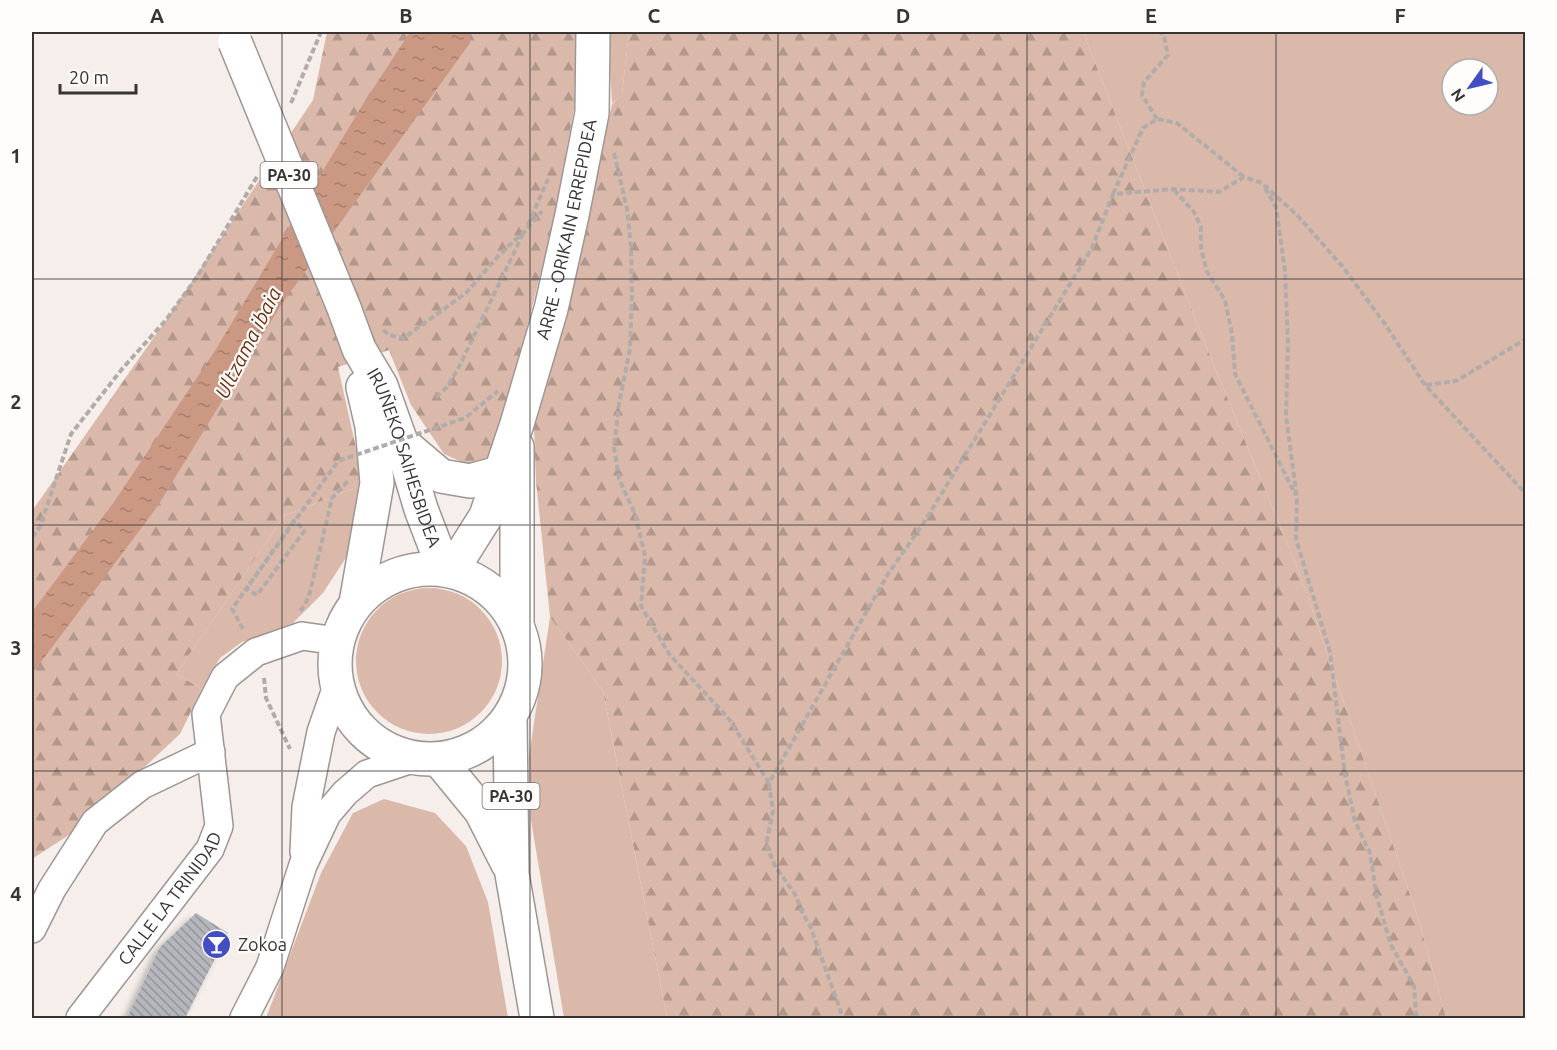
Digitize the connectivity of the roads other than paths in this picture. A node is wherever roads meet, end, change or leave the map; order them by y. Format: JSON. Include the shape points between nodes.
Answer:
{"nodes":[{"id":1,"x":593,"y":32,"type":"edge"},
{"id":2,"x":232,"y":37,"type":"edge"},
{"id":3,"x":367,"y":337,"type":"junction"},
{"id":4,"x":517,"y":424,"type":"junction"},
{"id":5,"x":401,"y":442,"type":"junction"},
{"id":6,"x":499,"y":473,"type":"junction"},
{"id":7,"x":448,"y":570,"type":"junction"},
{"id":8,"x":356,"y":603,"type":"junction"},
{"id":9,"x":517,"y":622,"type":"junction"},
{"id":10,"x":337,"y":640,"type":"junction"},
{"id":11,"x":337,"y":686,"type":"junction"},
{"id":12,"x":510,"y":719,"type":"junction"},
{"id":13,"x":210,"y":752,"type":"junction"},
{"id":14,"x":426,"y":760,"type":"junction"},
{"id":15,"x":303,"y":866,"type":"junction"},
{"id":16,"x":512,"y":874,"type":"junction"},
{"id":17,"x":32,"y":929,"type":"edge"},
{"id":18,"x":80,"y":1018,"type":"edge"},
{"id":19,"x":244,"y":1018,"type":"edge"},
{"id":20,"x":537,"y":1018,"type":"edge"}],
"edges":[{"from":1,"to":4,"type":"main road","name":"ARRE - ORIKAIN ERREPIDEA","via":[[589,130],[551,309]]},
{"from":2,"to":3,"type":"main road","name":"IRUÑEKO SAIHESBIDEA","number":"PA-30","bridge":true,"via":[[344,308]]},
{"from":3,"to":5,"type":"main road","name":"IRUÑEKO SAIHESBIDEA","number":"PA-30"},
{"from":3,"to":8,"type":"main road","name":"IRUÑEKO SAIHESBIDEA","number":"PA-30","via":[[364,392],[372,426],[377,483]]},
{"from":4,"to":6,"type":"main road","name":"ARRE - ORIKAIN ERREPIDEA"},
{"from":4,"to":9,"type":"main road","name":"ARRE - ORIKAIN ERREPIDEA"},
{"from":5,"to":6,"type":"main road","via":[[441,476],[470,481]]},
{"from":5,"to":7,"type":"main road","name":"IRUÑEKO SAIHESBIDEA","number":"PA-30","via":[[421,509]]},
{"from":6,"to":7,"type":"main road","name":"ARRE - ORIKAIN ERREPIDEA","via":[[486,516]]},
{"from":7,"to":8,"type":"main road","number":"PA-30","via":[[419,569],[395,574]]},
{"from":7,"to":9,"type":"main road","number":"PA-30","via":[[483,584]]},
{"from":8,"to":10,"type":"main road","number":"PA-30"},
{"from":9,"to":12,"type":"main road","number":"PA-30","via":[[526,671]]},
{"from":10,"to":11,"type":"main road","number":"PA-30"},
{"from":10,"to":13,"type":"street","name":"CALLE LA TRINIDAD","via":[[302,636],[256,652],[225,677],[206,714]]},
{"from":11,"to":14,"type":"main road","number":"PA-30","via":[[352,719],[378,745]]},
{"from":11,"to":15,"type":"street","via":[[321,732],[306,807]]},
{"from":12,"to":14,"type":"main road","via":[[478,747]]},
{"from":12,"to":16,"type":"main road","number":"PA-30"},
{"from":13,"to":17,"type":"street","via":[[142,784],[95,822],[52,889]]},
{"from":13,"to":18,"type":"street","name":"CALLE LA TRINIDAD","via":[[219,826],[210,849]]},
{"from":14,"to":15,"type":"street","via":[[367,774],[327,814]]},
{"from":14,"to":16,"type":"main road","number":"PA-30","via":[[481,811]]},
{"from":15,"to":19,"type":"street","via":[[270,967]]},
{"from":16,"to":20,"type":"main road","number":"PA-30"}]}
